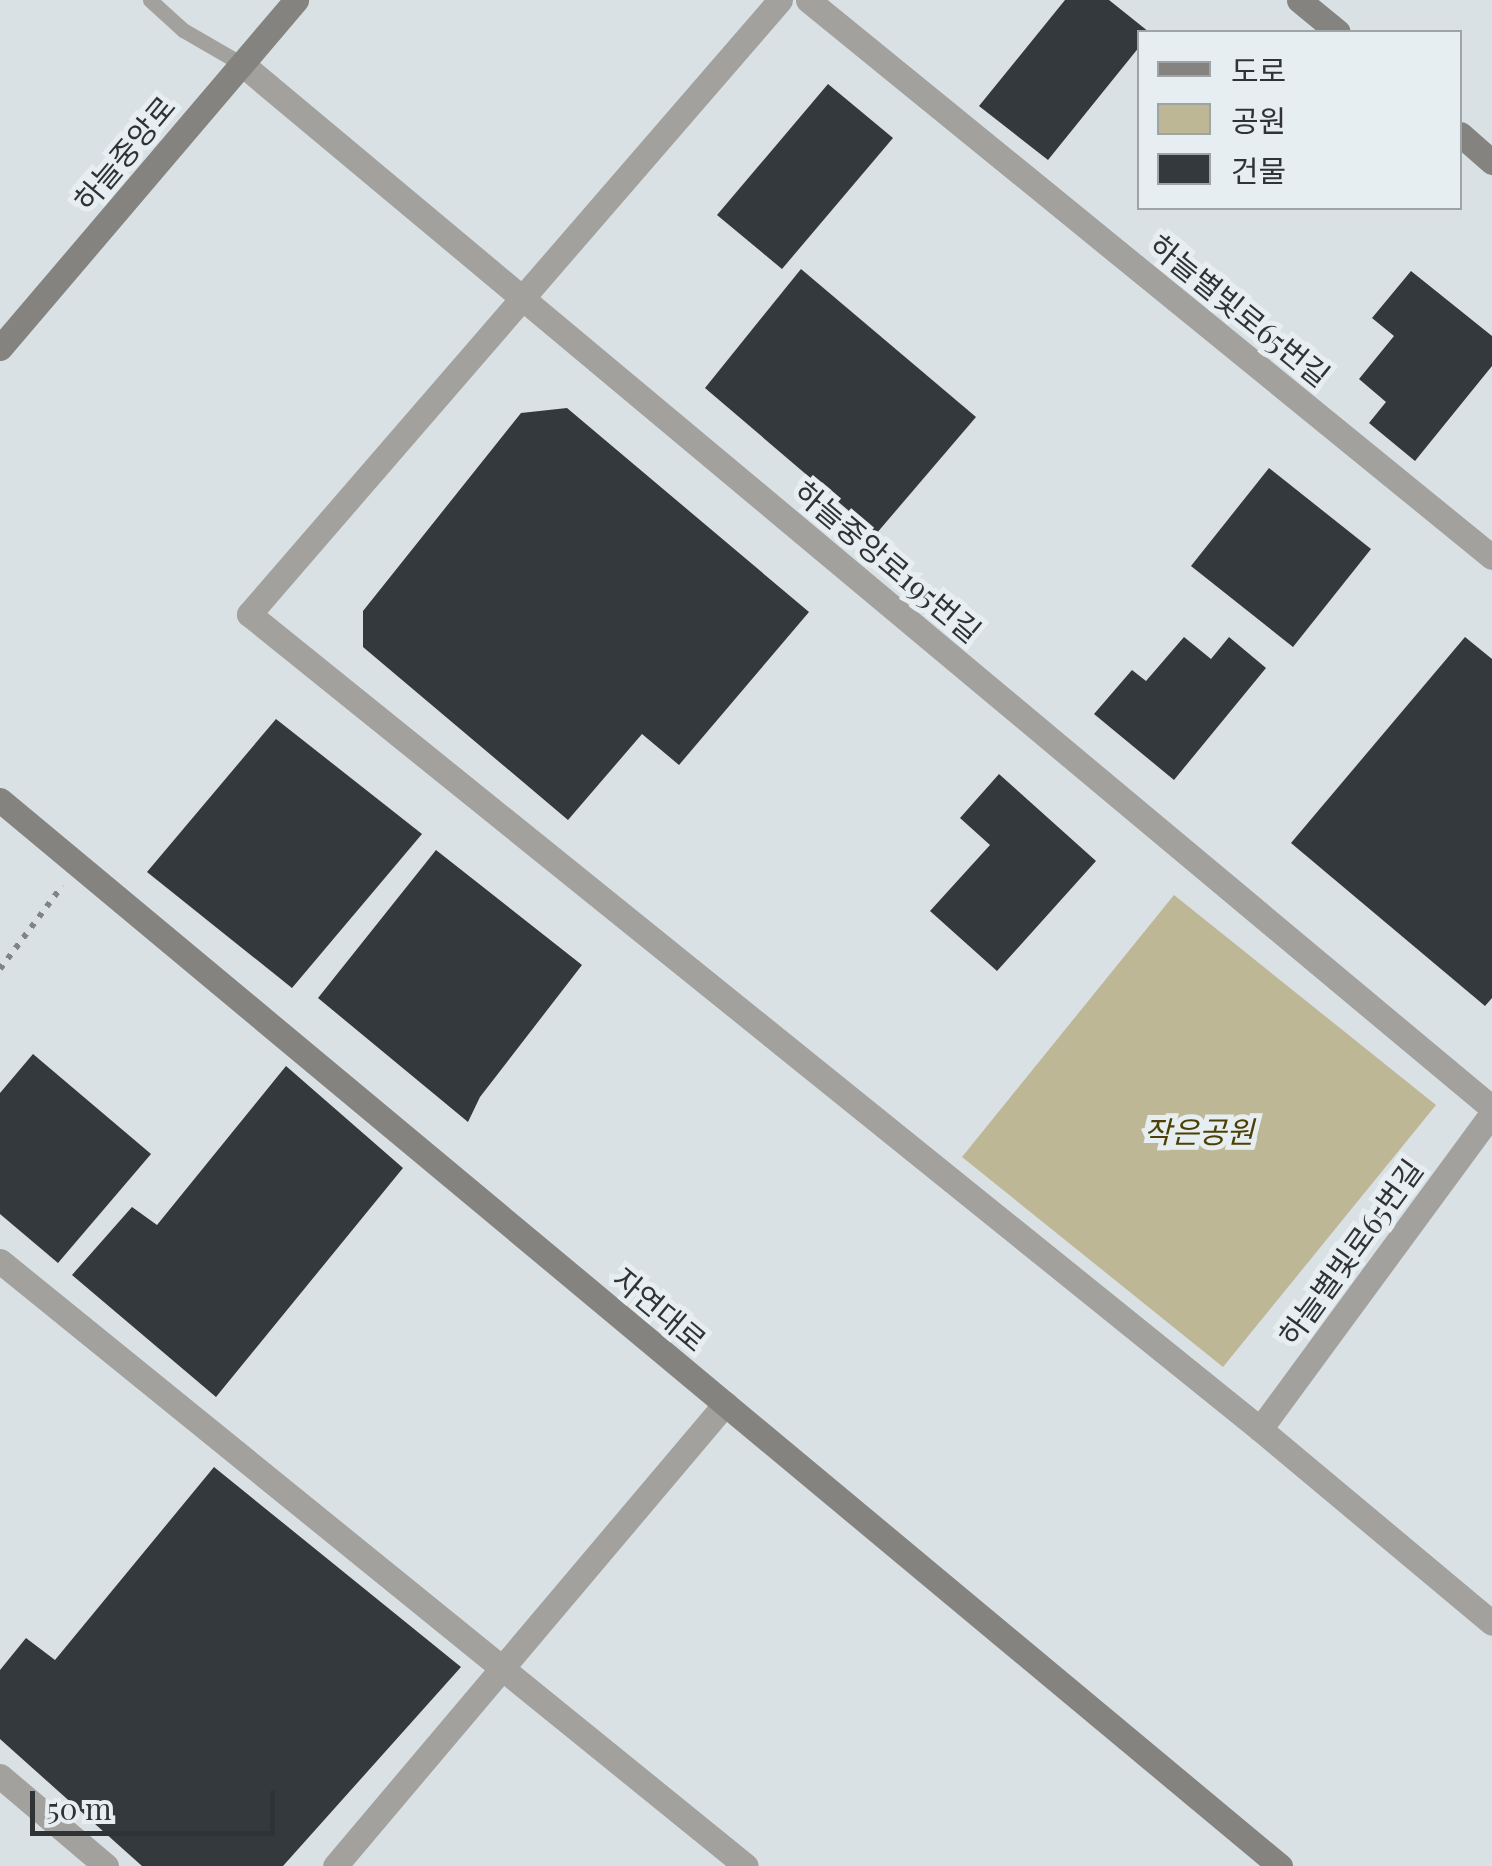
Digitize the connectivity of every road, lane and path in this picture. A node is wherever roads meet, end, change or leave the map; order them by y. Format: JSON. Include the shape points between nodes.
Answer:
{"nodes":[{"id":1,"x":150,"y":0,"type":"edge"},
{"id":2,"x":296,"y":0,"type":"edge"},
{"id":3,"x":780,"y":0,"type":"edge"},
{"id":4,"x":808,"y":0,"type":"edge"},
{"id":5,"x":1299,"y":0,"type":"edge"},
{"id":6,"x":1336,"y":30,"type":"edge"},
{"id":7,"x":242,"y":64,"type":"junction"},
{"id":8,"x":1462,"y":136,"type":"edge"},
{"id":9,"x":1492,"y":162,"type":"edge"},
{"id":10,"x":522,"y":298,"type":"junction"},
{"id":11,"x":0,"y":348,"type":"edge"},
{"id":12,"x":1492,"y":557,"type":"edge"},
{"id":13,"x":0,"y":800,"type":"edge"},
{"id":14,"x":76,"y":867,"type":"junction"},
{"id":15,"x":0,"y":969,"type":"edge"},
{"id":16,"x":1492,"y":1110,"type":"edge"},
{"id":17,"x":0,"y":1261,"type":"edge"},
{"id":18,"x":724,"y":1404,"type":"junction"},
{"id":19,"x":1260,"y":1429,"type":"junction"},
{"id":20,"x":1492,"y":1623,"type":"edge"},
{"id":21,"x":502,"y":1668,"type":"junction"},
{"id":22,"x":0,"y":1776,"type":"edge"},
{"id":23,"x":106,"y":1866,"type":"edge"},
{"id":24,"x":335,"y":1866,"type":"edge"},
{"id":25,"x":746,"y":1866,"type":"edge"},
{"id":26,"x":1280,"y":1866,"type":"edge"}],
"edges":[{"from":1,"to":7,"type":"lane","via":[[184,30]]},
{"from":2,"to":7,"type":"main road","name":"하늘중앙로"},
{"from":3,"to":10,"type":"street"},
{"from":4,"to":12,"type":"street","name":"하늘별빛로65번길"},
{"from":5,"to":6,"type":"main road"},
{"from":7,"to":10,"type":"street","name":"하늘중앙로195번길"},
{"from":7,"to":11,"type":"main road","name":"하늘중앙로"},
{"from":8,"to":9,"type":"main road"},
{"from":10,"to":16,"type":"street","name":"하늘중앙로195번길"},
{"from":10,"to":19,"type":"street","via":[[249,614]]},
{"from":13,"to":14,"type":"main road","name":"자연대로"},
{"from":14,"to":15,"type":"path"},
{"from":14,"to":18,"type":"main road","name":"자연대로"},
{"from":16,"to":19,"type":"street","name":"하늘별빛로65번길"},
{"from":17,"to":21,"type":"street"},
{"from":18,"to":21,"type":"street"},
{"from":18,"to":26,"type":"main road","name":"자연대로"},
{"from":19,"to":20,"type":"street"},
{"from":21,"to":24,"type":"street"},
{"from":21,"to":25,"type":"street"},
{"from":22,"to":23,"type":"street"}]}
